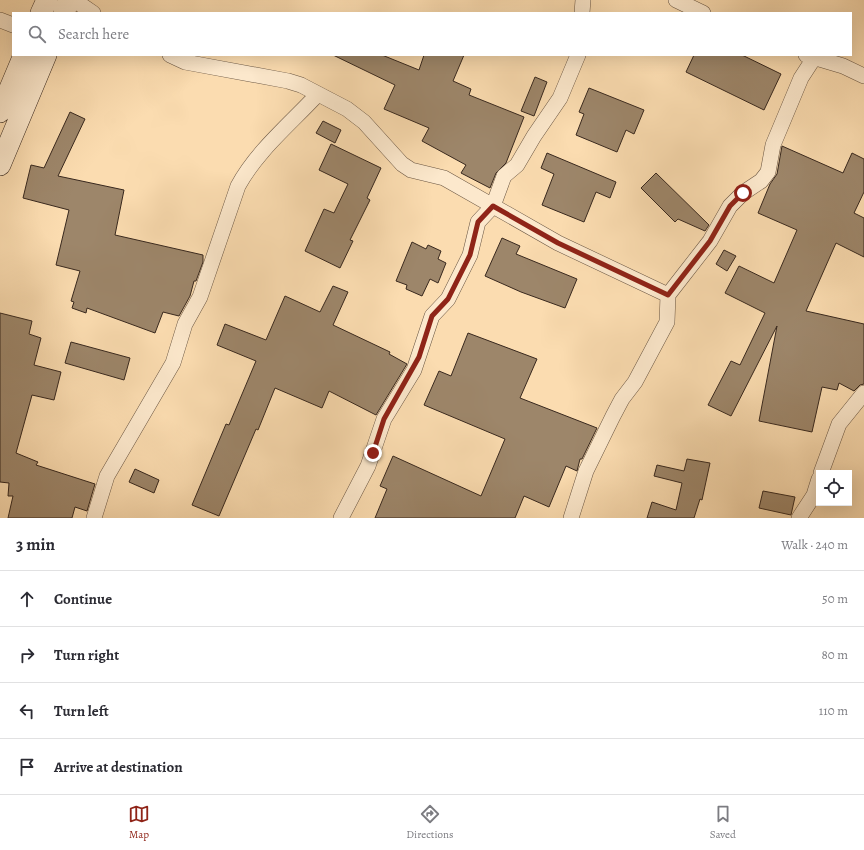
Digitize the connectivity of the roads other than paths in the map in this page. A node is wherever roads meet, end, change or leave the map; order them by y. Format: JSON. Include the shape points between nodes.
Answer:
{"nodes":[{"id":1,"x":47,"y":0,"type":"edge"},
{"id":2,"x":69,"y":0,"type":"edge"},
{"id":3,"x":74,"y":0,"type":"edge"},
{"id":4,"x":583,"y":0,"type":"edge"},
{"id":5,"x":676,"y":0,"type":"edge"},
{"id":6,"x":41,"y":12,"type":"edge"},
{"id":7,"x":64,"y":12,"type":"edge"},
{"id":8,"x":92,"y":12,"type":"edge"},
{"id":9,"x":582,"y":12,"type":"edge"},
{"id":10,"x":700,"y":12,"type":"edge"},
{"id":11,"x":0,"y":20,"type":"edge"},
{"id":12,"x":12,"y":25,"type":"edge"},
{"id":13,"x":24,"y":56,"type":"edge"},
{"id":14,"x":46,"y":56,"type":"edge"},
{"id":15,"x":172,"y":56,"type":"edge"},
{"id":16,"x":578,"y":56,"type":"edge"},
{"id":17,"x":809,"y":56,"type":"edge"},
{"id":18,"x":864,"y":76,"type":"edge"},
{"id":19,"x":317,"y":95,"type":"junction"},
{"id":20,"x":0,"y":112,"type":"edge"},
{"id":21,"x":0,"y":165,"type":"edge"},
{"id":22,"x":493,"y":206,"type":"junction"},
{"id":23,"x":668,"y":295,"type":"junction"},
{"id":24,"x":864,"y":394,"type":"edge"},
{"id":25,"x":822,"y":470,"type":"edge"},
{"id":26,"x":816,"y":489,"type":"edge"},
{"id":27,"x":94,"y":518,"type":"edge"},
{"id":28,"x":341,"y":518,"type":"edge"},
{"id":29,"x":571,"y":518,"type":"edge"},
{"id":30,"x":799,"y":518,"type":"edge"}],
"edges":[{"from":1,"to":6,"type":"main road"},
{"from":2,"to":7,"type":"main road"},
{"from":3,"to":8,"type":"street"},
{"from":4,"to":9,"type":"street"},
{"from":5,"to":10,"type":"street"},
{"from":11,"to":12,"type":"street"},
{"from":13,"to":20,"type":"main road"},
{"from":14,"to":21,"type":"main road"},
{"from":15,"to":19,"type":"street","via":[[185,62],[288,81]]},
{"from":16,"to":22,"type":"street","via":[[560,98],[517,165],[504,176]]},
{"from":17,"to":18,"type":"street","via":[[843,66]]},
{"from":17,"to":23,"type":"street","via":[[773,145],[768,172],[730,206],[710,241]]},
{"from":19,"to":22,"type":"street","via":[[347,109],[364,122],[406,167],[444,178]]},
{"from":19,"to":27,"type":"street","via":[[258,158],[238,186],[200,297],[185,324],[172,363],[107,476]]},
{"from":22,"to":23,"type":"street","via":[[558,243]]},
{"from":22,"to":28,"type":"street","via":[[478,222],[470,255],[448,299],[432,316],[416,363],[384,419],[368,466]]},
{"from":23,"to":29,"type":"street","via":[[667,322],[635,382],[622,399],[586,471]]},
{"from":24,"to":25,"type":"street","via":[[839,424]]},
{"from":26,"to":30,"type":"street"}]}
